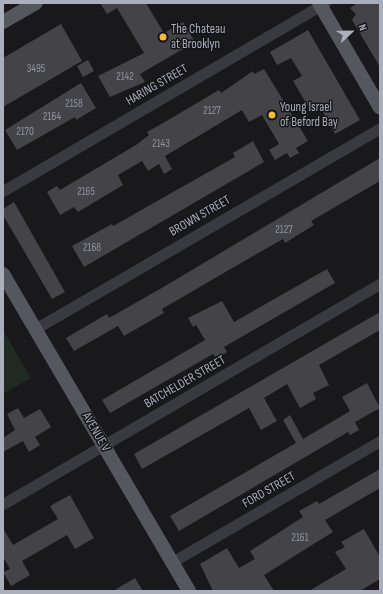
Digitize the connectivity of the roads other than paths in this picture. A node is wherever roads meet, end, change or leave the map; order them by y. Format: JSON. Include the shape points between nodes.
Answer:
{"nodes":[{"id":1,"x":36,"y":3,"type":"edge"},
{"id":2,"x":321,"y":4,"type":"edge"},
{"id":3,"x":3,"y":22,"type":"edge"},
{"id":4,"x":380,"y":108,"type":"edge"},
{"id":5,"x":380,"y":128,"type":"edge"},
{"id":6,"x":3,"y":191,"type":"edge"},
{"id":7,"x":3,"y":274,"type":"edge"},
{"id":8,"x":380,"y":284,"type":"edge"},
{"id":9,"x":35,"y":329,"type":"junction"},
{"id":10,"x":380,"y":441,"type":"edge"},
{"id":11,"x":103,"y":445,"type":"junction"},
{"id":12,"x":3,"y":504,"type":"edge"},
{"id":13,"x":172,"y":562,"type":"junction"},
{"id":14,"x":189,"y":591,"type":"edge"}],
"edges":[{"from":1,"to":3,"type":"main road"},
{"from":2,"to":4,"type":"main road"},
{"from":2,"to":6,"type":"street","name":"HARING STREET"},
{"from":5,"to":9,"type":"street","name":"BROWN STREET"},
{"from":7,"to":9,"type":"main road","name":"AVENUE V"},
{"from":8,"to":11,"type":"street","name":"BATCHELDER STREET"},
{"from":9,"to":11,"type":"main road","name":"AVENUE V"},
{"from":10,"to":13,"type":"street","name":"FORD STREET"},
{"from":11,"to":12,"type":"street","name":"BATCHELDER STREET"},
{"from":11,"to":13,"type":"main road","name":"AVENUE V"},
{"from":13,"to":14,"type":"main road","name":"AVENUE V"}]}
